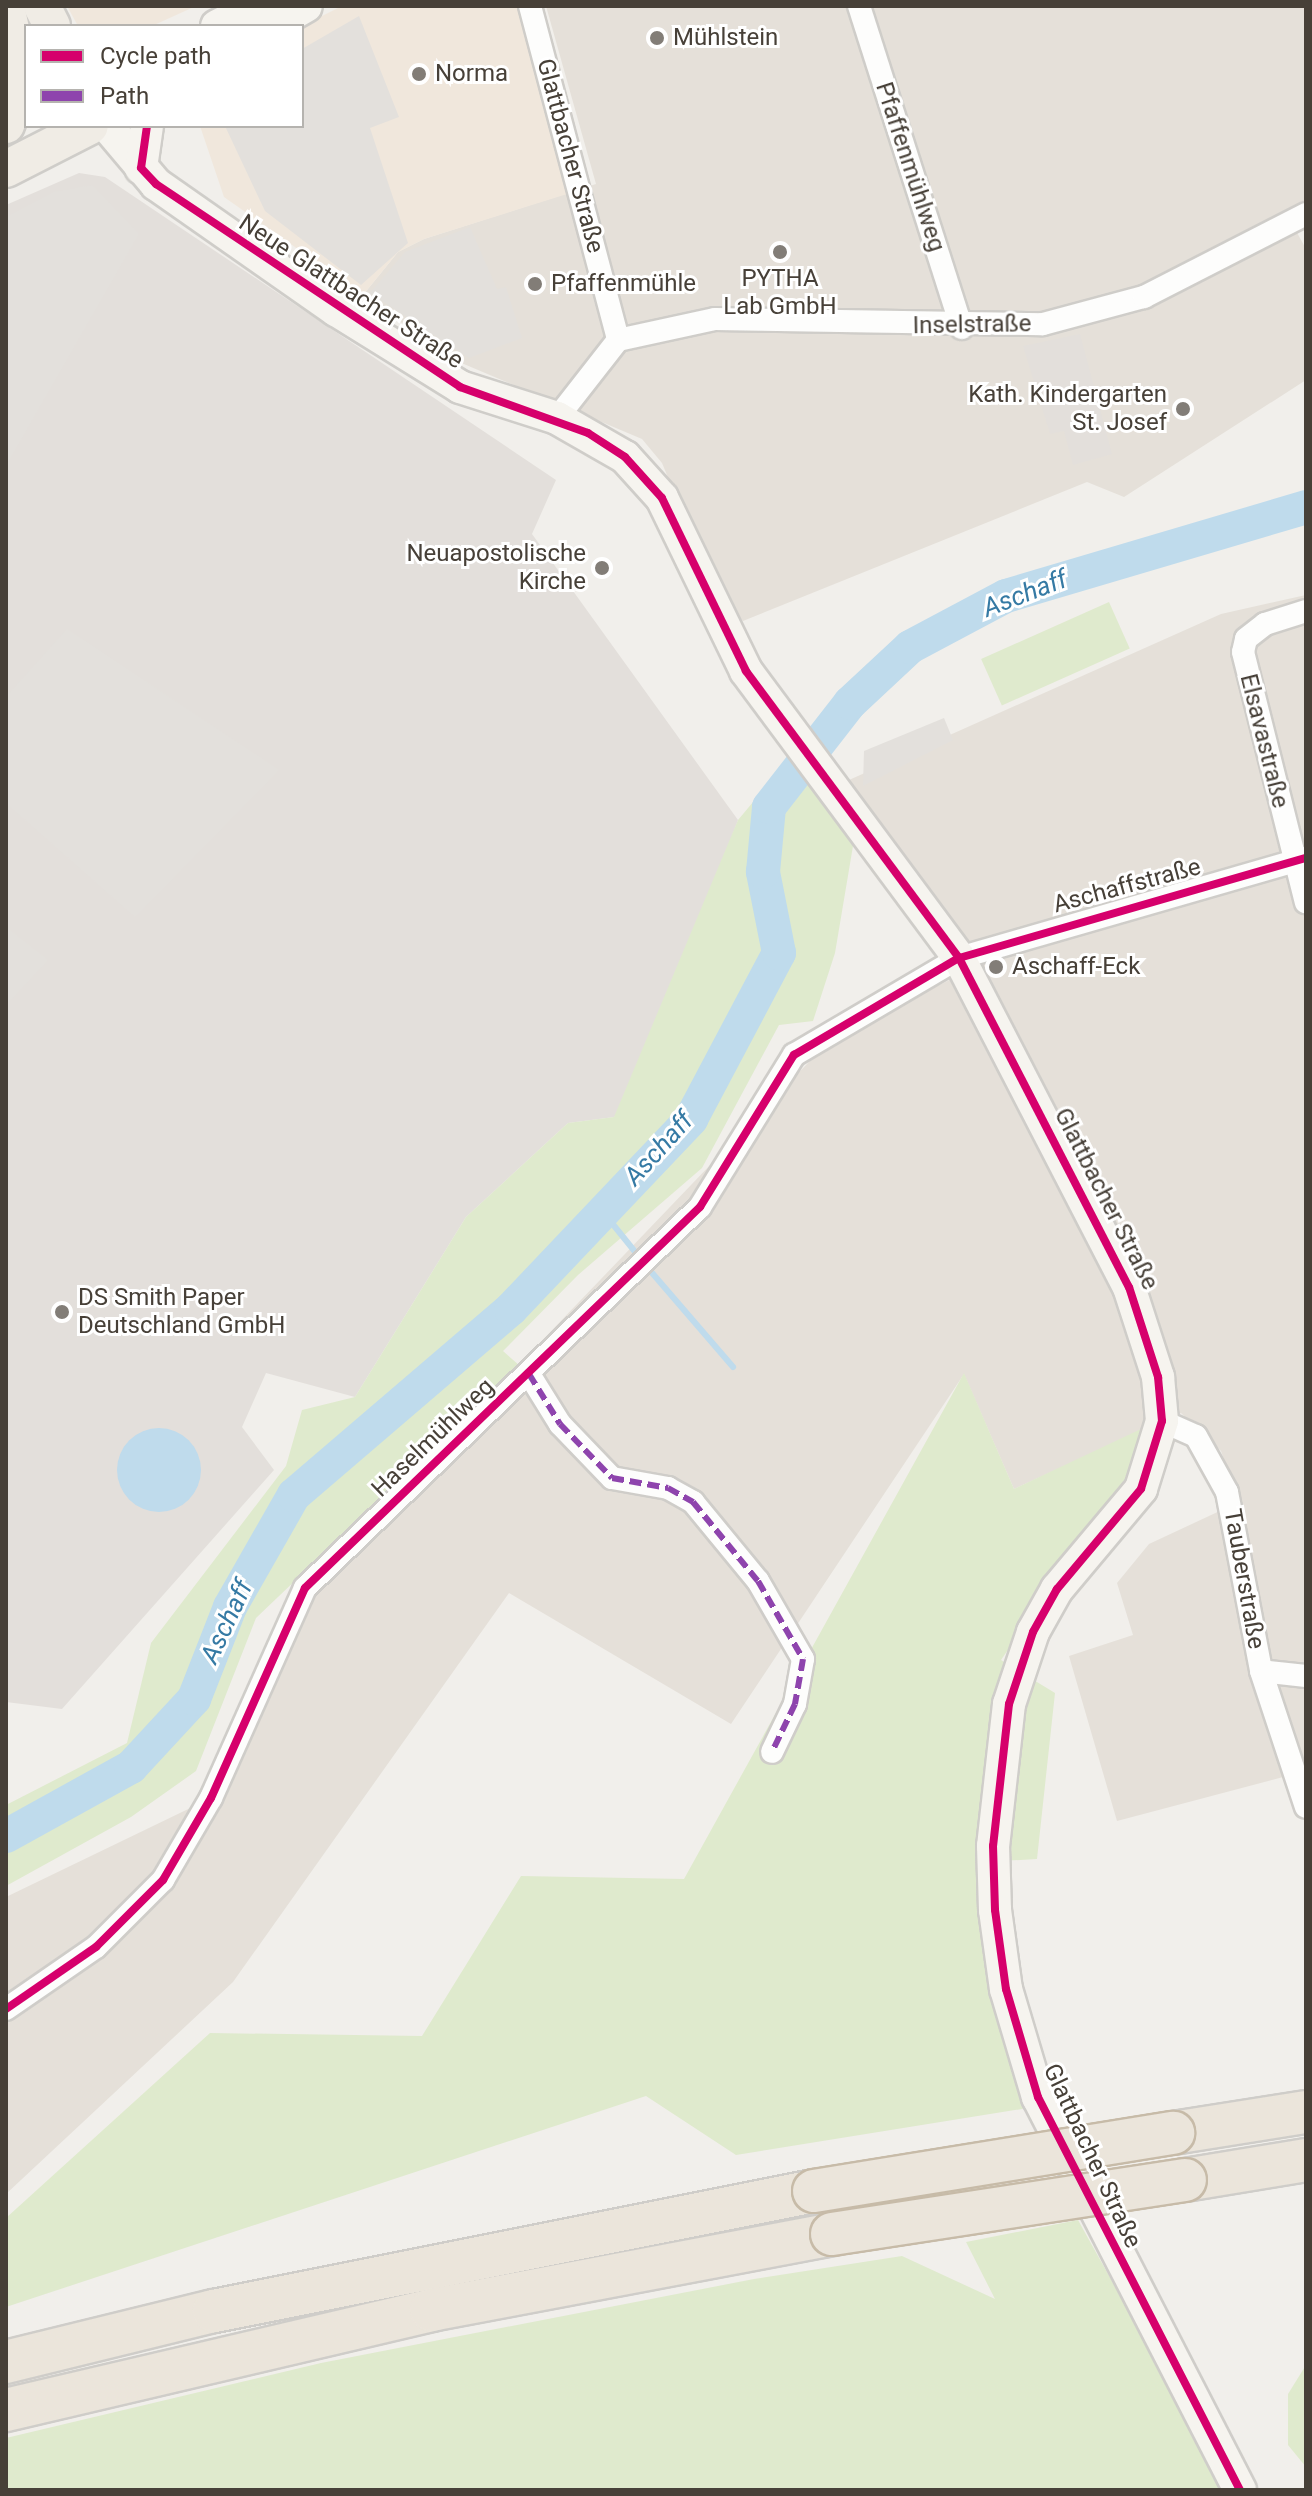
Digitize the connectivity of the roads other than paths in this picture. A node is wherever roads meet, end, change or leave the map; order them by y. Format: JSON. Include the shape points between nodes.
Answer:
{"nodes":[{"id":1,"x":257,"y":6,"type":"edge"},
{"id":2,"x":306,"y":6,"type":"edge"},
{"id":3,"x":530,"y":6,"type":"edge"},
{"id":4,"x":859,"y":6,"type":"edge"},
{"id":5,"x":22,"y":19,"type":"edge"},
{"id":6,"x":43,"y":24,"type":"edge"},
{"id":7,"x":221,"y":24,"type":"edge"},
{"id":8,"x":274,"y":24,"type":"edge"},
{"id":9,"x":24,"y":124,"type":"edge"},
{"id":10,"x":6,"y":125,"type":"edge"},
{"id":11,"x":85,"y":128,"type":"edge"},
{"id":12,"x":88,"y":128,"type":"edge"},
{"id":13,"x":147,"y":128,"type":"edge"},
{"id":14,"x":6,"y":133,"type":"edge"},
{"id":15,"x":6,"y":169,"type":"edge"},
{"id":16,"x":148,"y":176,"type":"junction"},
{"id":17,"x":1306,"y":214,"type":"edge"},
{"id":18,"x":962,"y":328,"type":"junction"},
{"id":19,"x":618,"y":340,"type":"junction"},
{"id":20,"x":557,"y":418,"type":"junction"},
{"id":21,"x":1306,"y":611,"type":"edge"},
{"id":22,"x":1300,"y":859,"type":"edge"},
{"id":23,"x":1306,"y":902,"type":"edge"},
{"id":24,"x":959,"y":958,"type":"junction"},
{"id":25,"x":529,"y":1374,"type":"junction"},
{"id":26,"x":1162,"y":1421,"type":"junction"},
{"id":27,"x":1261,"y":1671,"type":"junction"},
{"id":28,"x":1306,"y":1676,"type":"edge"},
{"id":29,"x":772,"y":1752,"type":"dead end"},
{"id":30,"x":1306,"y":1807,"type":"edge"},
{"id":31,"x":6,"y":2009,"type":"edge"},
{"id":32,"x":1306,"y":2112,"type":"edge"},
{"id":33,"x":1306,"y":2160,"type":"edge"},
{"id":34,"x":6,"y":2362,"type":"edge"},
{"id":35,"x":6,"y":2410,"type":"edge"},
{"id":36,"x":1240,"y":2490,"type":"edge"}],
"edges":[{"from":1,"to":7,"type":"street"},
{"from":2,"to":8,"type":"street"},
{"from":3,"to":19,"type":"street","name":"Glattbacher Straße"},
{"from":4,"to":18,"type":"street","name":"Pfaffenmühlweg"},
{"from":5,"to":6,"type":"main road"},
{"from":5,"to":10,"type":"main road","via":[[22,81]]},
{"from":9,"to":14,"type":"street"},
{"from":11,"to":15,"type":"main road"},
{"from":12,"to":16,"type":"street","name":"Neue Glattbacher Straße"},
{"from":13,"to":16,"type":"street"},
{"from":16,"to":20,"type":"street","name":"Neue Glattbacher Straße","via":[[460,387]]},
{"from":17,"to":18,"type":"street","name":"Inselstraße","via":[[1144,297],[1043,324]]},
{"from":18,"to":19,"type":"street","name":"Inselstraße","via":[[742,318]]},
{"from":19,"to":20,"type":"street"},
{"from":20,"to":24,"type":"street","name":"Glattbacher Straße","via":[[625,457],[662,498],[746,671],[831,776]]},
{"from":21,"to":22,"type":"street","name":"Elsavastraße","via":[[1265,624],[1246,639],[1243,652]]},
{"from":22,"to":23,"type":"street"},
{"from":22,"to":24,"type":"street","name":"Aschaffstraße"},
{"from":24,"to":25,"type":"street","name":"Haselmühlweg","via":[[794,1055],[719,1184]]},
{"from":24,"to":26,"type":"street","name":"Glattbacher Straße","via":[[1135,1301]]},
{"from":25,"to":29,"type":"street","name":"Haselmühlweg","via":[[560,1424],[612,1478],[668,1488],[693,1502],[758,1581],[803,1659],[795,1704]]},
{"from":25,"to":31,"type":"street","name":"Haselmühlweg","via":[[305,1588],[211,1798],[163,1880],[96,1947]]},
{"from":26,"to":27,"type":"street","name":"Tauberstraße","via":[[1196,1436],[1227,1492]]},
{"from":26,"to":36,"type":"street","name":"Glattbacher Straße","via":[[1141,1489],[1057,1589],[1033,1632],[1009,1704],[993,1846],[995,1910],[1006,1989],[1038,2097]]},
{"from":27,"to":28,"type":"street","name":"Tauberstraße"},
{"from":27,"to":30,"type":"street","name":"Tauberstraße"},
{"from":32,"to":34,"type":"highway","bridge":true,"via":[[814,2191],[214,2311]]},
{"from":33,"to":35,"type":"highway","bridge":true,"via":[[832,2234],[431,2310]]}]}
